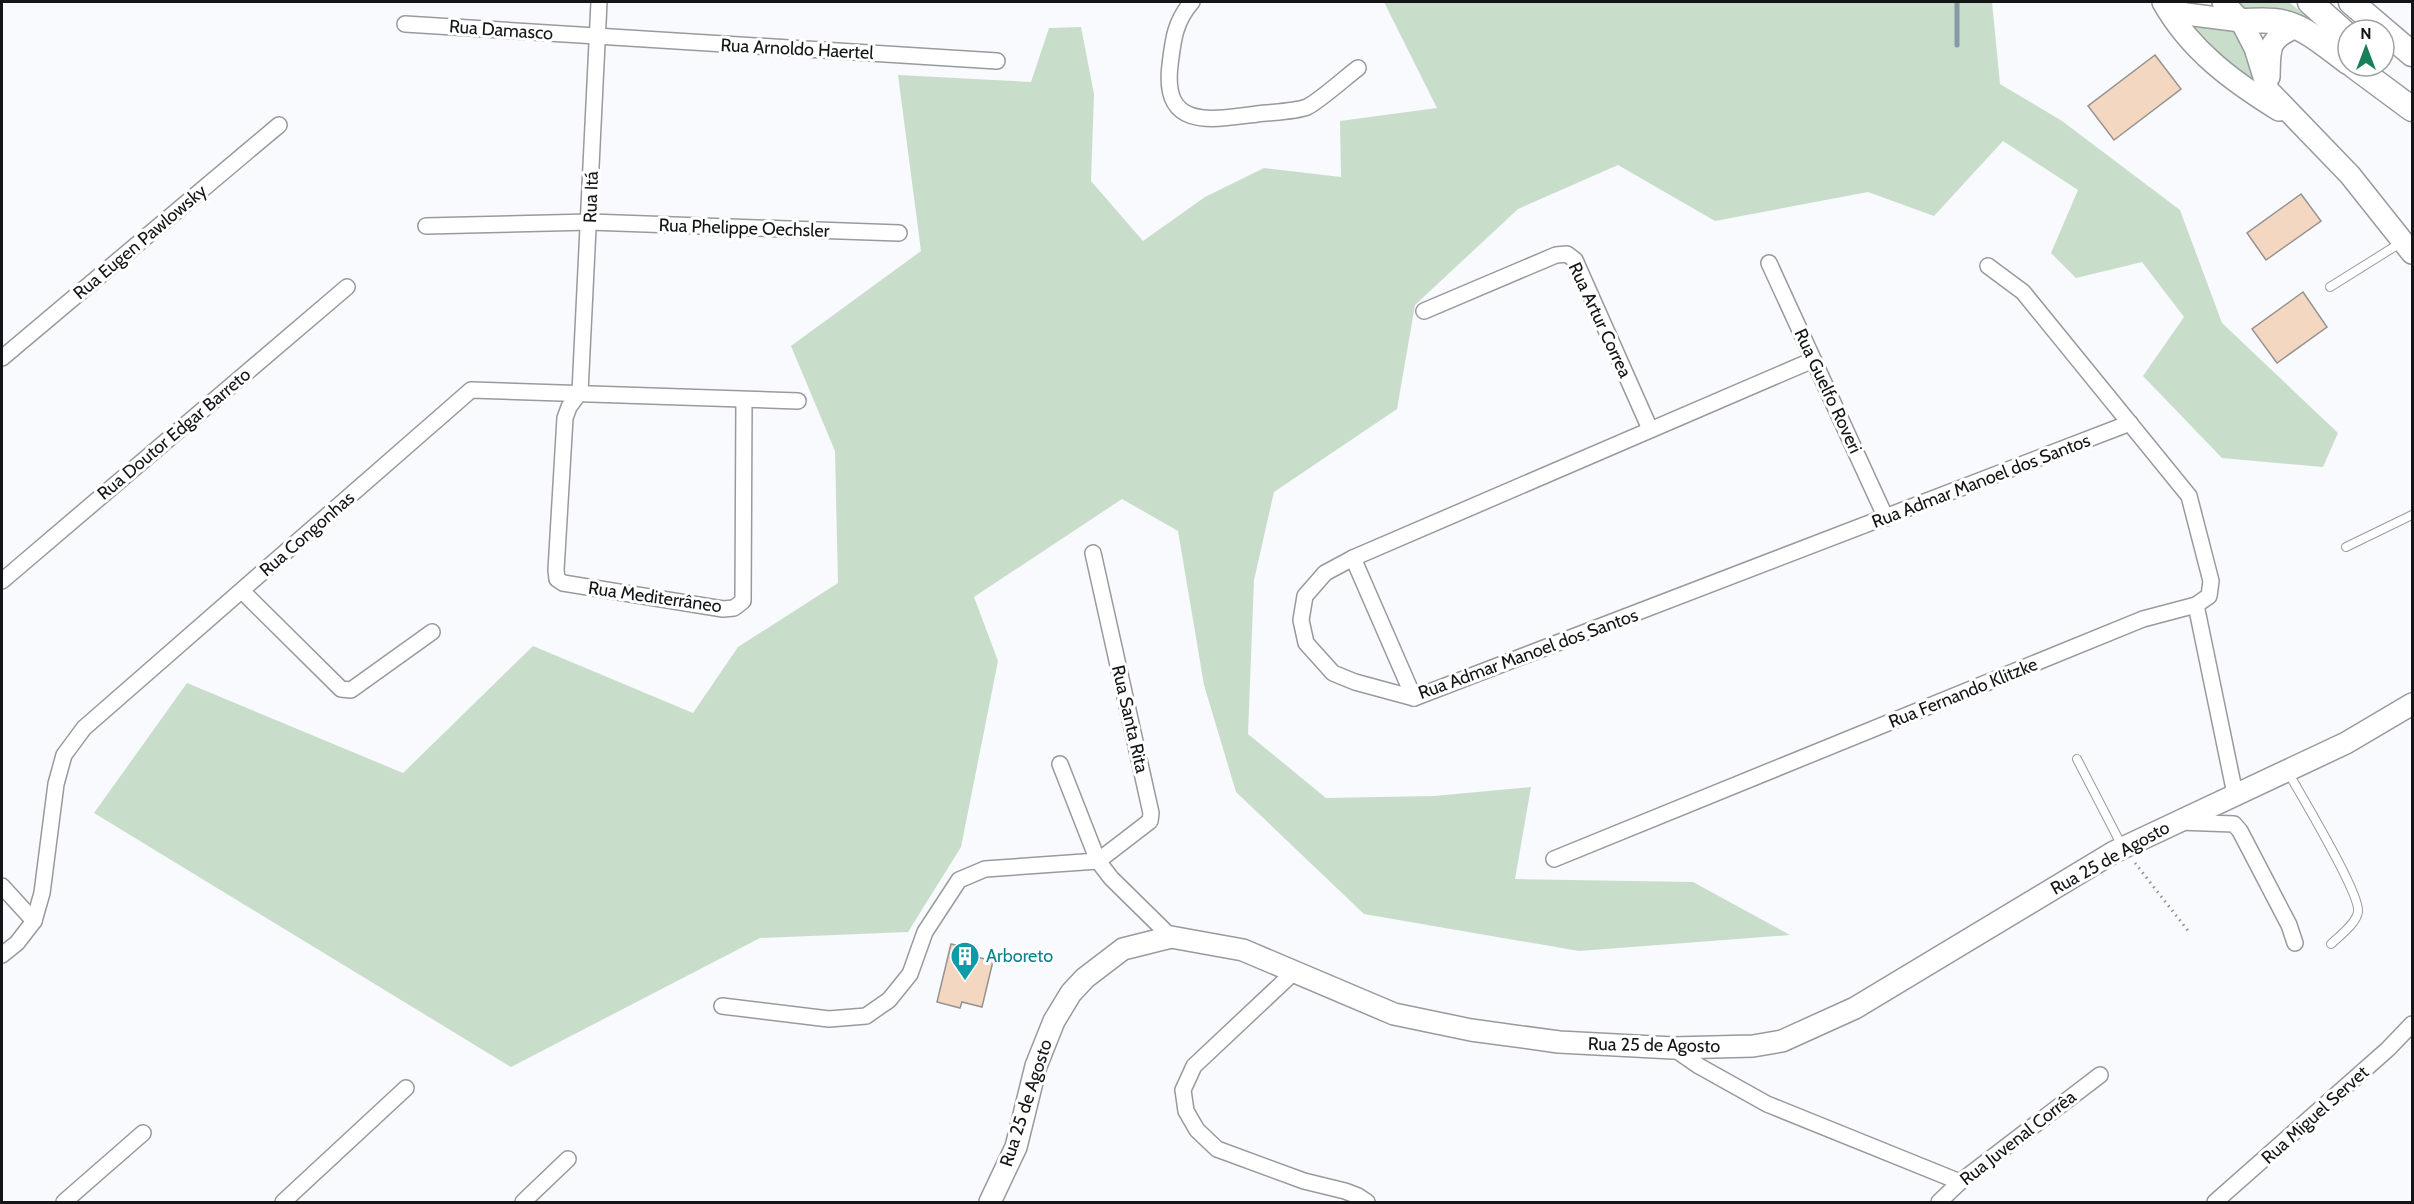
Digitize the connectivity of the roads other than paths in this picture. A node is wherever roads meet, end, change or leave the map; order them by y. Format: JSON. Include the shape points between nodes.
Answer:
{"nodes":[{"id":1,"x":599,"y":2,"type":"edge"},
{"id":2,"x":1192,"y":2,"type":"edge"},
{"id":3,"x":2223,"y":2,"type":"edge"},
{"id":4,"x":2310,"y":2,"type":"edge"},
{"id":5,"x":2351,"y":2,"type":"edge"},
{"id":6,"x":2165,"y":5,"type":"edge"},
{"id":7,"x":2241,"y":21,"type":"junction"},
{"id":8,"x":405,"y":24,"type":"dead end"},
{"id":9,"x":2336,"y":25,"type":"edge"},
{"id":10,"x":2296,"y":27,"type":"junction"},
{"id":11,"x":597,"y":37,"type":"junction"},
{"id":12,"x":2336,"y":53,"type":"edge"},
{"id":13,"x":2412,"y":54,"type":"edge"},
{"id":14,"x":997,"y":61,"type":"dead end"},
{"id":15,"x":1358,"y":68,"type":"dead end"},
{"id":16,"x":2370,"y":78,"type":"edge"},
{"id":17,"x":2395,"y":78,"type":"edge"},
{"id":18,"x":2268,"y":90,"type":"junction"},
{"id":19,"x":2412,"y":93,"type":"edge"},
{"id":20,"x":2412,"y":109,"type":"edge"},
{"id":21,"x":2303,"y":124,"type":"junction"},
{"id":22,"x":279,"y":125,"type":"dead end"},
{"id":23,"x":590,"y":222,"type":"junction"},
{"id":24,"x":426,"y":226,"type":"dead end"},
{"id":25,"x":899,"y":234,"type":"dead end"},
{"id":26,"x":2408,"y":247,"type":"edge"},
{"id":27,"x":1769,"y":263,"type":"dead end"},
{"id":28,"x":1989,"y":266,"type":"dead end"},
{"id":29,"x":347,"y":287,"type":"dead end"},
{"id":30,"x":2330,"y":287,"type":"dead end"},
{"id":31,"x":1424,"y":311,"type":"dead end"},
{"id":32,"x":2,"y":358,"type":"edge"},
{"id":33,"x":1814,"y":360,"type":"junction"},
{"id":34,"x":580,"y":392,"type":"junction"},
{"id":35,"x":744,"y":400,"type":"junction"},
{"id":36,"x":798,"y":401,"type":"dead end"},
{"id":37,"x":2130,"y":423,"type":"junction"},
{"id":38,"x":1650,"y":429,"type":"junction"},
{"id":39,"x":2412,"y":515,"type":"edge"},
{"id":40,"x":1886,"y":518,"type":"junction"},
{"id":41,"x":2346,"y":547,"type":"dead end"},
{"id":42,"x":1092,"y":553,"type":"dead end"},
{"id":43,"x":1353,"y":558,"type":"junction"},
{"id":44,"x":2,"y":581,"type":"edge"},
{"id":45,"x":243,"y":592,"type":"junction"},
{"id":46,"x":2196,"y":605,"type":"junction"},
{"id":47,"x":432,"y":632,"type":"dead end"},
{"id":48,"x":1414,"y":698,"type":"junction"},
{"id":49,"x":2412,"y":704,"type":"edge"},
{"id":50,"x":2077,"y":759,"type":"dead end"},
{"id":51,"x":1060,"y":764,"type":"dead end"},
{"id":52,"x":2287,"y":770,"type":"junction"},
{"id":53,"x":2235,"y":794,"type":"junction"},
{"id":54,"x":2176,"y":822,"type":"junction"},
{"id":55,"x":2122,"y":848,"type":"junction"},
{"id":56,"x":1554,"y":859,"type":"dead end"},
{"id":57,"x":1098,"y":861,"type":"junction"},
{"id":58,"x":2,"y":886,"type":"edge"},
{"id":59,"x":34,"y":921,"type":"junction"},
{"id":60,"x":1171,"y":937,"type":"junction"},
{"id":61,"x":2295,"y":943,"type":"dead end"},
{"id":62,"x":2331,"y":944,"type":"dead end"},
{"id":63,"x":2,"y":955,"type":"edge"},
{"id":64,"x":1294,"y":972,"type":"junction"},
{"id":65,"x":722,"y":1006,"type":"dead end"},
{"id":66,"x":2412,"y":1024,"type":"edge"},
{"id":67,"x":1673,"y":1048,"type":"junction"},
{"id":68,"x":2100,"y":1075,"type":"dead end"},
{"id":69,"x":406,"y":1088,"type":"dead end"},
{"id":70,"x":143,"y":1133,"type":"dead end"},
{"id":71,"x":568,"y":1159,"type":"dead end"},
{"id":72,"x":1960,"y":1182,"type":"junction"},
{"id":73,"x":64,"y":1203,"type":"edge"},
{"id":74,"x":283,"y":1203,"type":"edge"},
{"id":75,"x":523,"y":1203,"type":"edge"},
{"id":76,"x":990,"y":1203,"type":"edge"},
{"id":77,"x":1367,"y":1203,"type":"edge"},
{"id":78,"x":1939,"y":1203,"type":"edge"},
{"id":79,"x":2215,"y":1203,"type":"edge"}],
"edges":[{"from":1,"to":11,"type":"street","name":"Rua Itá"},
{"from":2,"to":15,"type":"street","via":[[1174,31],[1168,81],[1173,104],[1185,114],[1216,119],[1307,107]]},
{"from":3,"to":7,"type":"street"},
{"from":4,"to":9,"type":"main road"},
{"from":5,"to":13,"type":"main road"},
{"from":6,"to":7,"type":"street","via":[[2186,14]]},
{"from":6,"to":21,"type":"street","via":[[2212,64]]},
{"from":7,"to":10,"type":"main road","via":[[2275,21]]},
{"from":7,"to":18,"type":"street","via":[[2255,48]]},
{"from":8,"to":11,"type":"street","name":"Rua Damasco"},
{"from":10,"to":12,"type":"main road"},
{"from":10,"to":18,"type":"street","via":[[2279,35],[2272,45]]},
{"from":11,"to":14,"type":"street","name":"Rua Arnoldo Haertel"},
{"from":11,"to":23,"type":"street","name":"Rua Itá"},
{"from":16,"to":20,"type":"main road"},
{"from":17,"to":19,"type":"main road"},
{"from":18,"to":21,"type":"street"},
{"from":21,"to":26,"type":"street"},
{"from":22,"to":32,"type":"street","name":"Rua Eugen Pawlowsky"},
{"from":23,"to":24,"type":"street","name":"Rua Phelippe Oechsler"},
{"from":23,"to":25,"type":"street","name":"Rua Phelippe Oechsler"},
{"from":23,"to":34,"type":"street","name":"Rua Itá"},
{"from":26,"to":30,"type":"lane"},
{"from":27,"to":33,"type":"street","name":"Rua Guelfo Roveri"},
{"from":28,"to":37,"type":"street","via":[[2023,292]]},
{"from":29,"to":44,"type":"street","name":"Rua Doutor Edgar Barreto"},
{"from":31,"to":38,"type":"street","name":"Rua Artur Correa","via":[[1556,255],[1567,254],[1575,260]]},
{"from":33,"to":38,"type":"street","name":"Rua Admar Manoel dos Santos"},
{"from":33,"to":40,"type":"street","name":"Rua Guelfo Roveri"},
{"from":34,"to":35,"type":"street","name":"Rua Congonhas"},
{"from":34,"to":35,"type":"street","name":"Rua Mediterrâneo","via":[[565,418],[557,579],[723,609],[734,608],[743,601]]},
{"from":34,"to":45,"type":"street","name":"Rua Congonhas","via":[[471,390]]},
{"from":35,"to":36,"type":"street","name":"Rua Congonhas"},
{"from":37,"to":40,"type":"street","name":"Rua Admar Manoel dos Santos"},
{"from":37,"to":46,"type":"street","via":[[2189,496],[2211,581],[2209,596]]},
{"from":38,"to":43,"type":"street","name":"Rua Admar Manoel dos Santos"},
{"from":39,"to":41,"type":"lane"},
{"from":40,"to":48,"type":"street","name":"Rua Admar Manoel dos Santos"},
{"from":42,"to":57,"type":"street","name":"Rua Santa Rita","via":[[1152,813],[1150,821]]},
{"from":43,"to":48,"type":"street"},
{"from":43,"to":48,"type":"street","name":"Rua Admar Manoel dos Santos","via":[[1325,573],[1305,596],[1301,620],[1306,644],[1333,673]]},
{"from":45,"to":47,"type":"street","via":[[341,690],[351,690]]},
{"from":45,"to":59,"type":"street","name":"Rua Congonhas","via":[[84,728],[64,755]]},
{"from":46,"to":53,"type":"street"},
{"from":46,"to":56,"type":"street","name":"Rua Fernando Klitzke","via":[[2143,619]]},
{"from":49,"to":52,"type":"street","name":"Rua 25 de Agosto","via":[[2346,743]]},
{"from":50,"to":55,"type":"lane"},
{"from":51,"to":57,"type":"street"},
{"from":52,"to":53,"type":"street","name":"Rua 25 de Agosto"},
{"from":52,"to":62,"type":"lane","via":[[2357,904],[2356,918]]},
{"from":53,"to":54,"type":"street","name":"Rua 25 de Agosto"},
{"from":54,"to":55,"type":"street","name":"Rua 25 de Agosto"},
{"from":54,"to":61,"type":"street","via":[[2234,824]]},
{"from":55,"to":67,"type":"street","name":"Rua 25 de Agosto","via":[[1855,1008],[1782,1041],[1753,1046]]},
{"from":57,"to":60,"type":"street","via":[[1110,878]]},
{"from":57,"to":65,"type":"street","via":[[985,869],[959,880],[925,932],[910,974],[889,1000],[866,1016],[829,1019]]},
{"from":58,"to":59,"type":"street"},
{"from":59,"to":63,"type":"street","name":"Rua Congonhas"},
{"from":60,"to":64,"type":"street","name":"Rua 25 de Agosto","via":[[1243,950]]},
{"from":60,"to":76,"type":"street","name":"Rua 25 de Agosto","via":[[1123,949],[1071,993],[1054,1021],[1036,1066],[1016,1147]]},
{"from":64,"to":67,"type":"street","name":"Rua 25 de Agosto","via":[[1394,1014],[1471,1030],[1559,1042]]},
{"from":64,"to":77,"type":"street","via":[[1194,1066],[1183,1090],[1186,1111],[1197,1130],[1217,1149],[1304,1181],[1345,1191]]},
{"from":66,"to":79,"type":"street","name":"Rua Miguel Servet"},
{"from":67,"to":72,"type":"street","via":[[1767,1104]]},
{"from":68,"to":72,"type":"street","name":"Rua Juvenal Corrêa"},
{"from":69,"to":74,"type":"street"},
{"from":70,"to":73,"type":"street"},
{"from":71,"to":75,"type":"street"},
{"from":72,"to":78,"type":"street","name":"Rua Juvenal Corrêa"}]}
